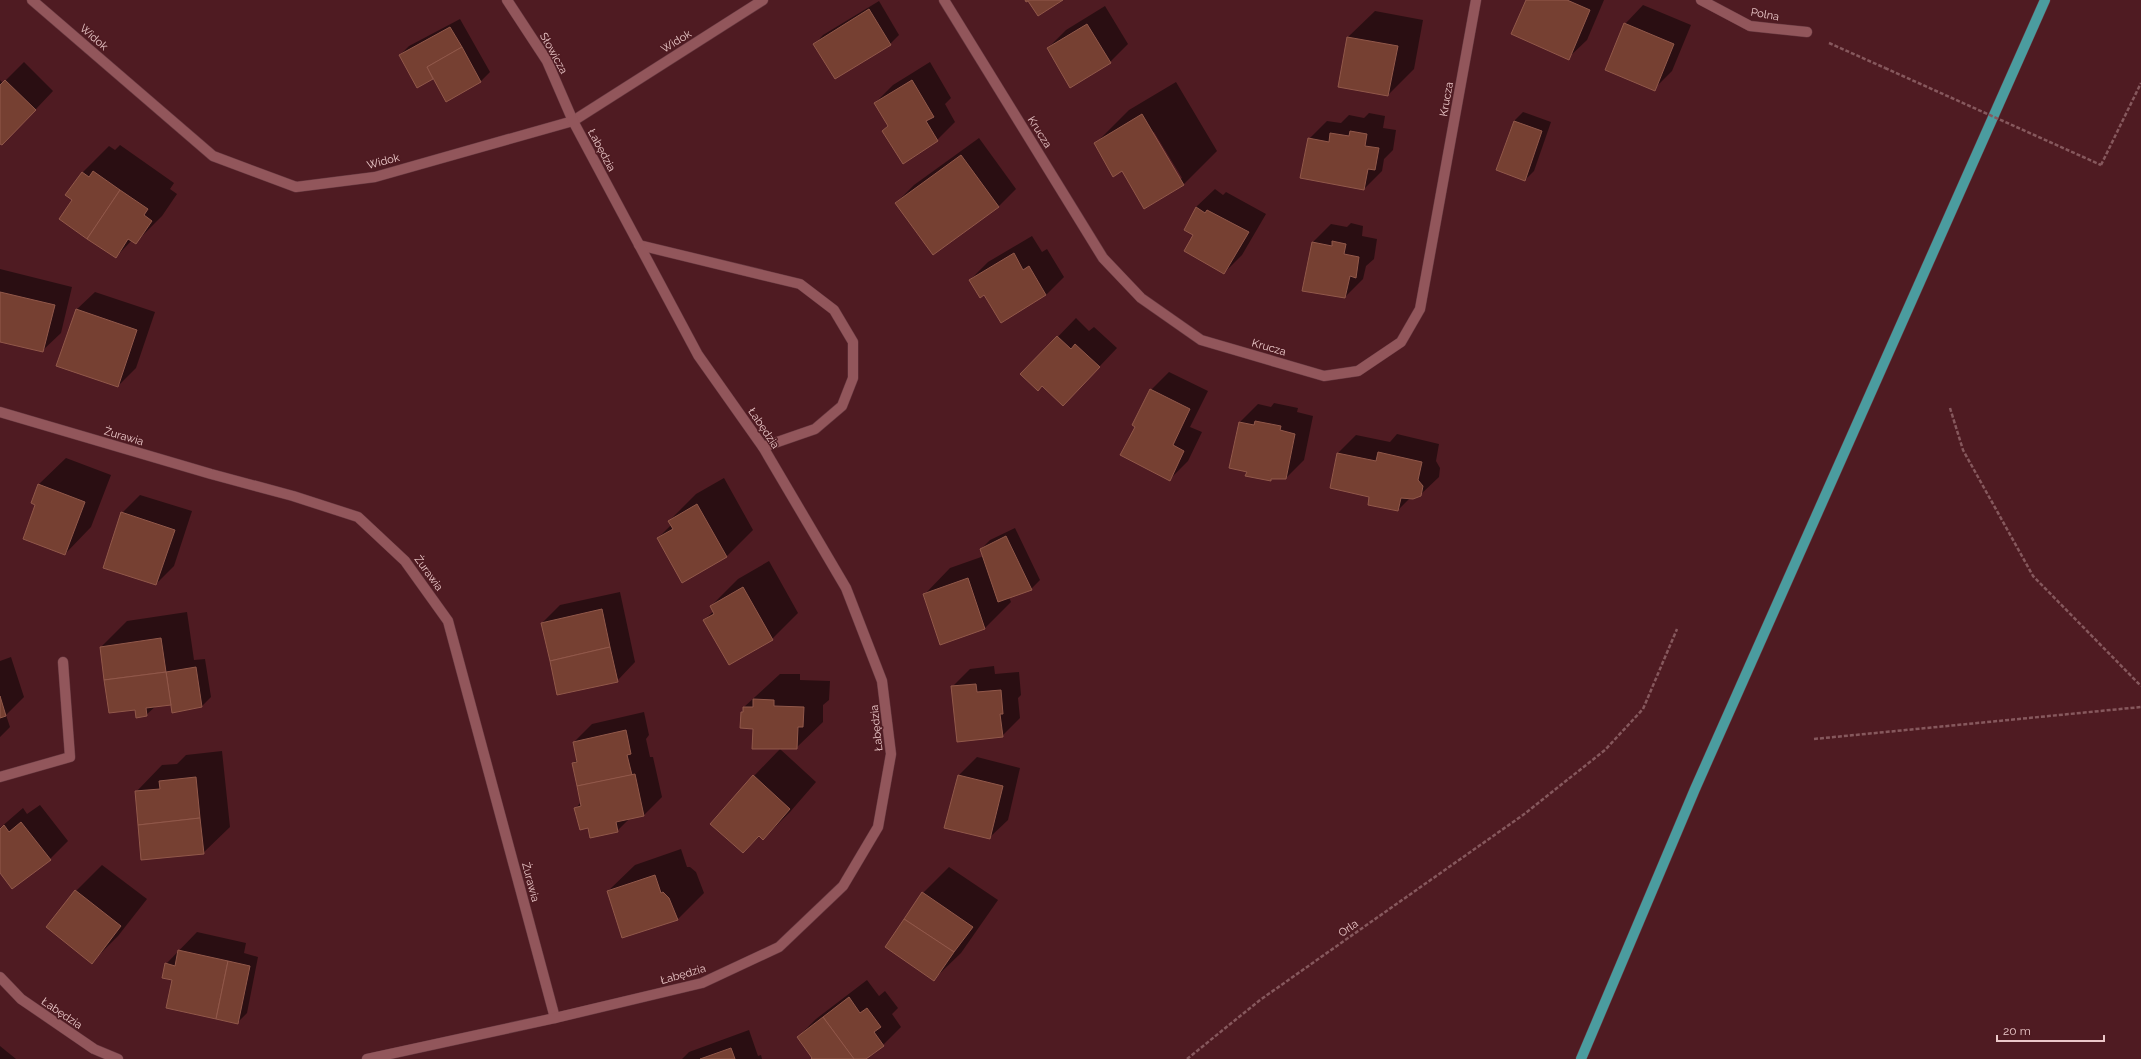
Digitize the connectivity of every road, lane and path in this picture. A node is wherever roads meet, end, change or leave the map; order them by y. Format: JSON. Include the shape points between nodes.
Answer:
{"nodes":[{"id":1,"x":32,"y":0,"type":"edge"},
{"id":2,"x":507,"y":0,"type":"edge"},
{"id":3,"x":763,"y":0,"type":"edge"},
{"id":4,"x":944,"y":0,"type":"edge"},
{"id":5,"x":1476,"y":0,"type":"edge"},
{"id":6,"x":1701,"y":0,"type":"edge"},
{"id":7,"x":2045,"y":0,"type":"edge"},
{"id":8,"x":1806,"y":32,"type":"joint"},
{"id":9,"x":2141,"y":83,"type":"edge"},
{"id":10,"x":573,"y":121,"type":"junction"},
{"id":11,"x":639,"y":245,"type":"junction"},
{"id":12,"x":1950,"y":408,"type":"dead end"},
{"id":13,"x":0,"y":412,"type":"edge"},
{"id":14,"x":763,"y":447,"type":"junction"},
{"id":15,"x":1677,"y":629,"type":"dead end"},
{"id":16,"x":63,"y":662,"type":"dead end"},
{"id":17,"x":2141,"y":686,"type":"edge"},
{"id":18,"x":2141,"y":707,"type":"edge"},
{"id":19,"x":1814,"y":739,"type":"dead end"},
{"id":20,"x":0,"y":777,"type":"edge"},
{"id":21,"x":0,"y":977,"type":"edge"},
{"id":22,"x":555,"y":1018,"type":"junction"},
{"id":23,"x":118,"y":1059,"type":"edge"},
{"id":24,"x":367,"y":1059,"type":"edge"},
{"id":25,"x":1187,"y":1059,"type":"edge"},
{"id":26,"x":1581,"y":1059,"type":"edge"}],
"edges":[{"from":1,"to":10,"type":"street","name":"Widok","via":[[213,156],[296,187],[375,177]]},
{"from":2,"to":10,"type":"street","name":"Słowicza","via":[[547,61]]},
{"from":3,"to":10,"type":"street","name":"Widok"},
{"from":4,"to":5,"type":"street","name":"Krucza","via":[[1103,258],[1141,298],[1201,340],[1324,376],[1358,371],[1401,342],[1420,309]]},
{"from":6,"to":8,"type":"street","name":"Polna","via":[[1750,26]]},
{"from":7,"to":26,"type":"main road","via":[[1695,789]]},
{"from":8,"to":9,"type":"path","bridge":true,"via":[[2101,165]]},
{"from":10,"to":11,"type":"street","name":"Łabędzia"},
{"from":11,"to":14,"type":"street","name":"Łabędzia","via":[[698,355]]},
{"from":11,"to":14,"type":"street","via":[[800,284],[834,310],[853,342],[853,378],[842,406],[815,429]]},
{"from":12,"to":17,"type":"path","via":[[1963,450],[2033,576]]},
{"from":13,"to":22,"type":"street","name":"Żurawia","via":[[358,517],[405,560],[448,621]]},
{"from":14,"to":22,"type":"street","name":"Łabędzia","via":[[846,588],[882,681],[891,754],[878,827],[843,886],[779,947],[702,983]]},
{"from":15,"to":25,"type":"path","name":"Orla","via":[[1643,709],[1605,750],[1523,815],[1260,1000]]},
{"from":16,"to":20,"type":"street","via":[[70,757]]},
{"from":18,"to":19,"type":"path"},
{"from":21,"to":23,"type":"street","name":"Łabędzia","via":[[21,999],[94,1049]]},
{"from":22,"to":24,"type":"street","name":"Łabędzia"}]}
